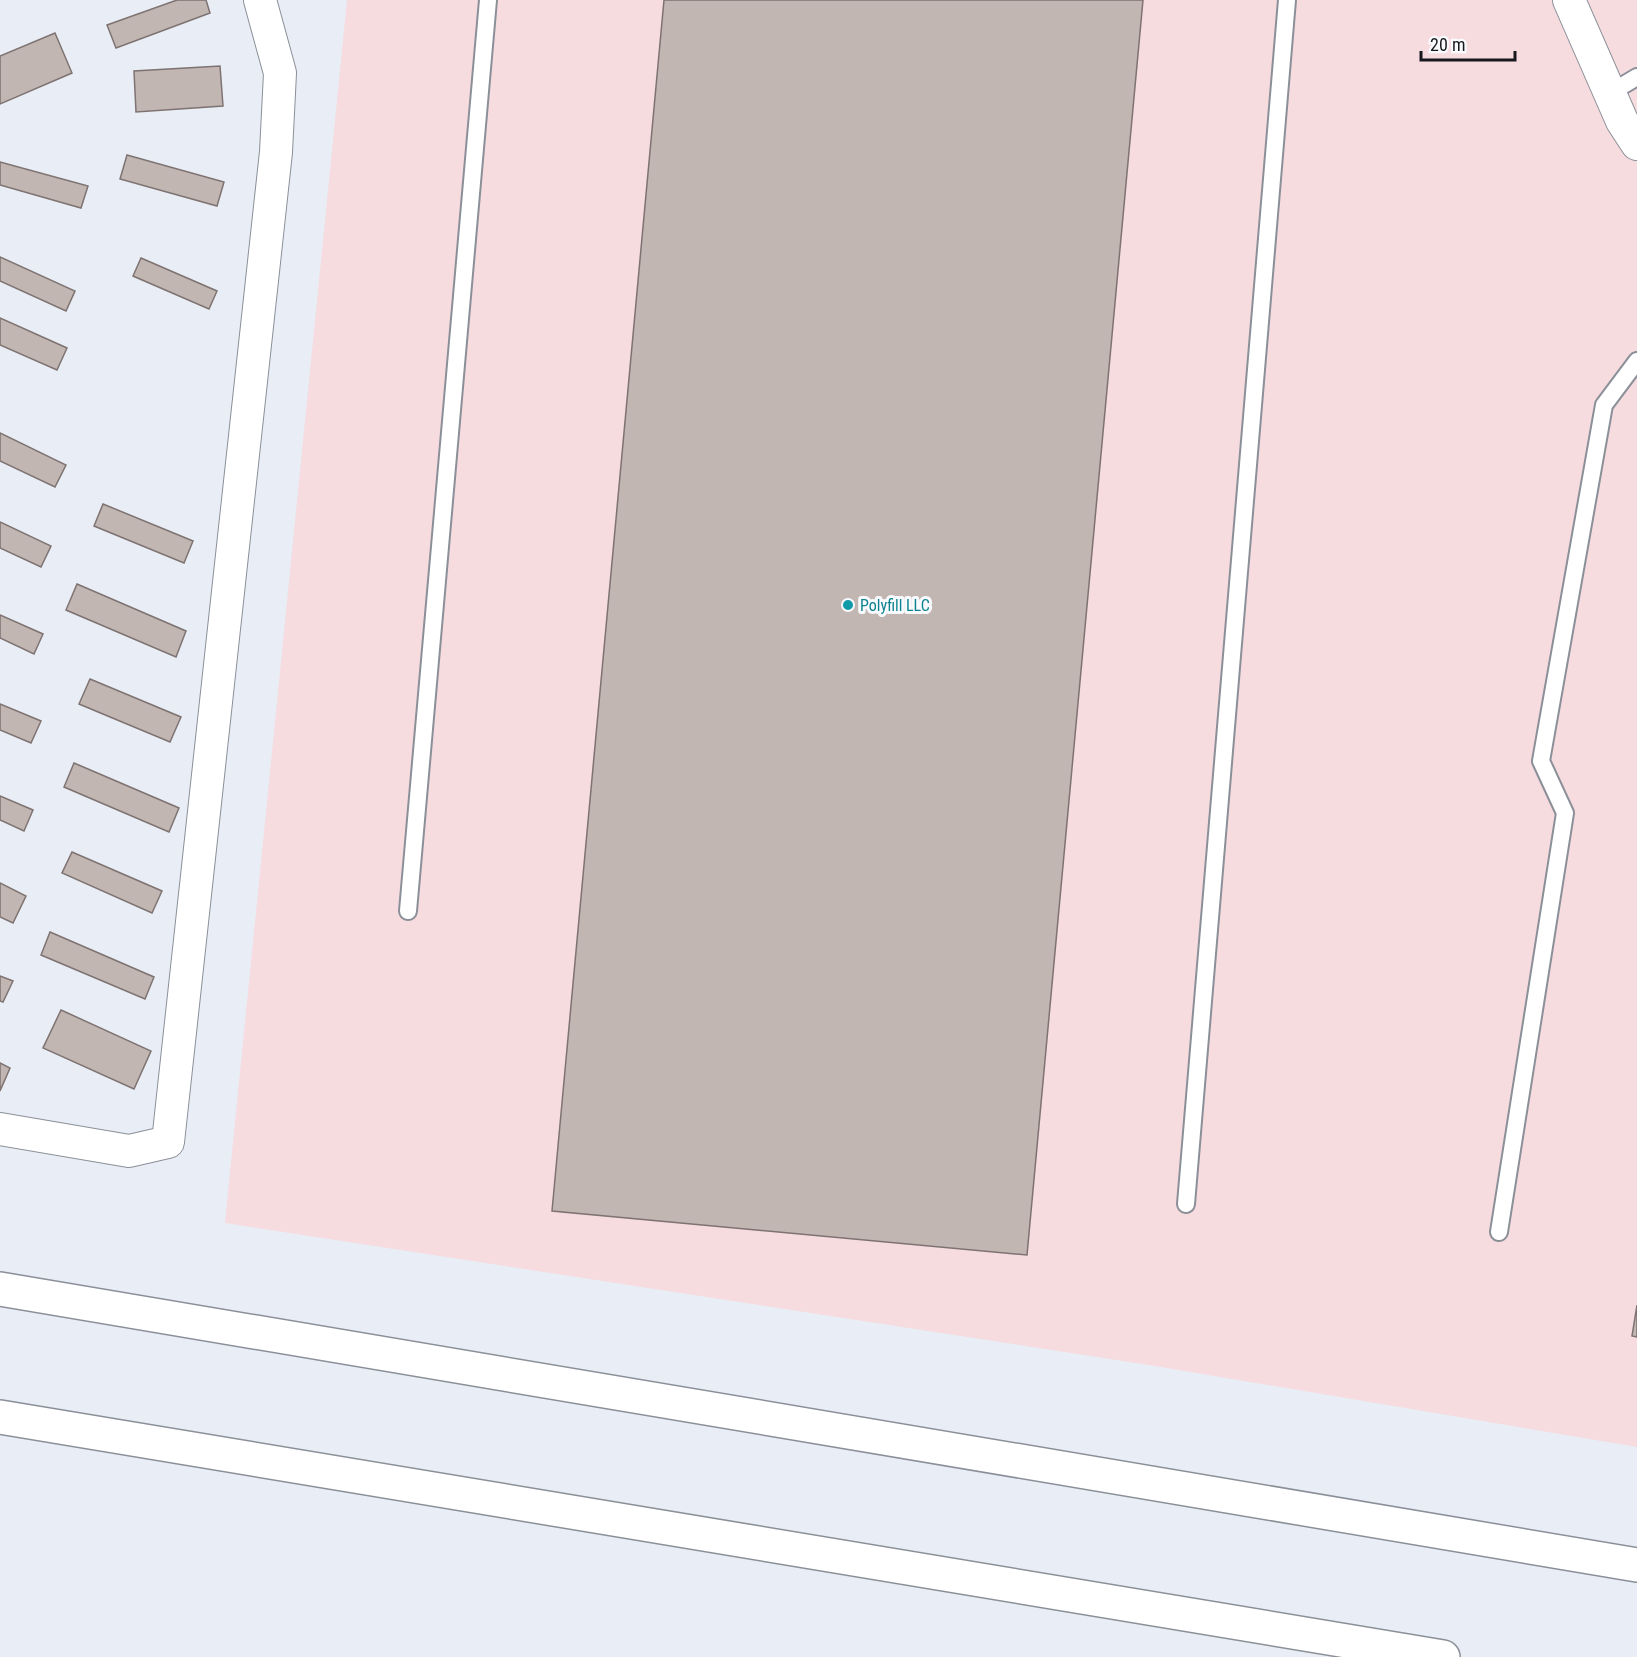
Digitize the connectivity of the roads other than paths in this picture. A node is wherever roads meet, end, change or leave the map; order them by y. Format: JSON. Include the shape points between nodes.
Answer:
{"nodes":[{"id":1,"x":260,"y":0,"type":"edge"},
{"id":2,"x":488,"y":0,"type":"edge"},
{"id":3,"x":1287,"y":0,"type":"edge"},
{"id":4,"x":1569,"y":0,"type":"edge"},
{"id":5,"x":1637,"y":77,"type":"edge"},
{"id":6,"x":1610,"y":93,"type":"junction"},
{"id":7,"x":1637,"y":144,"type":"edge"},
{"id":8,"x":1637,"y":361,"type":"edge"},
{"id":9,"x":408,"y":911,"type":"dead end"},
{"id":10,"x":0,"y":1129,"type":"edge"},
{"id":11,"x":1186,"y":1204,"type":"dead end"},
{"id":12,"x":1499,"y":1232,"type":"dead end"},
{"id":13,"x":0,"y":1289,"type":"edge"},
{"id":14,"x":0,"y":1417,"type":"edge"},
{"id":15,"x":1637,"y":1565,"type":"edge"},
{"id":16,"x":1443,"y":1657,"type":"edge"}],
"edges":[{"from":1,"to":10,"type":"street","via":[[280,73],[276,152],[168,1142],[129,1151]]},
{"from":2,"to":9,"type":"lane"},
{"from":3,"to":11,"type":"lane"},
{"from":4,"to":6,"type":"street"},
{"from":5,"to":6,"type":"lane"},
{"from":6,"to":7,"type":"street"},
{"from":8,"to":12,"type":"lane","via":[[1604,405],[1540,760],[1565,813]]},
{"from":13,"to":15,"type":"highway"},
{"from":14,"to":16,"type":"highway"}]}
